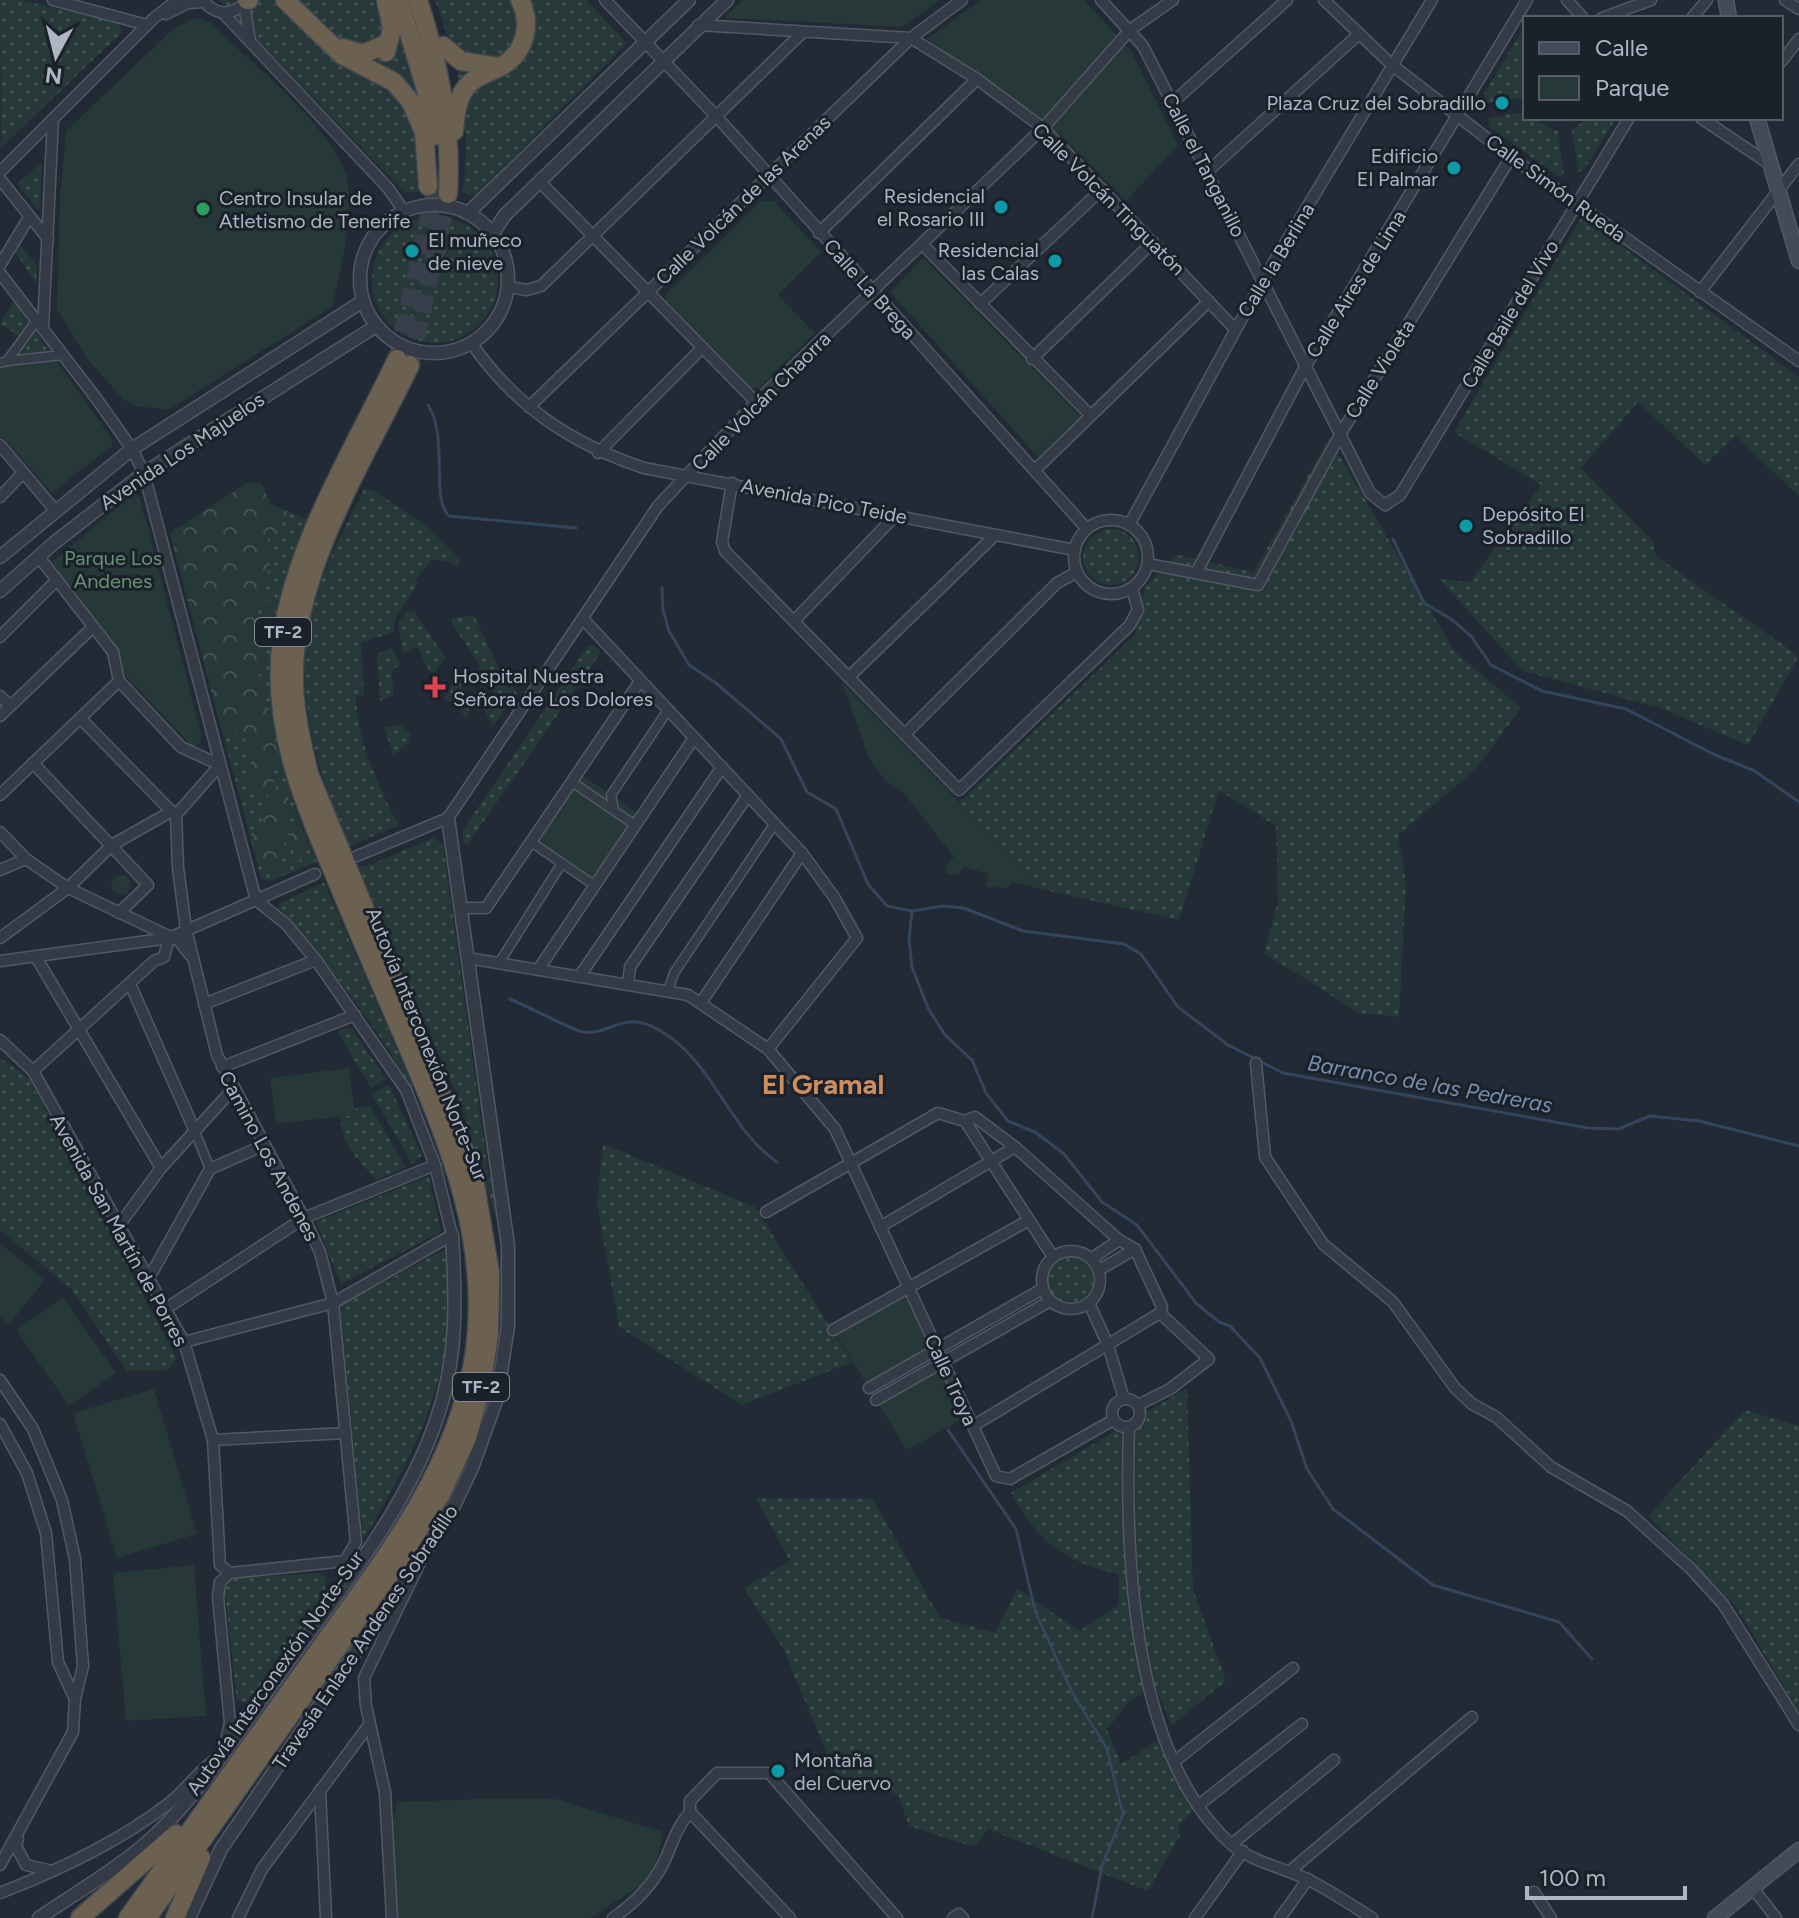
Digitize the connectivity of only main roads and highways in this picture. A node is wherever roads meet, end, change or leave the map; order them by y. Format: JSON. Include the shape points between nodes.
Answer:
{"nodes":[{"id":1,"x":271,"y":0,"type":"edge"},
{"id":2,"x":386,"y":0,"type":"edge"},
{"id":3,"x":399,"y":0,"type":"edge"},
{"id":4,"x":418,"y":0,"type":"edge"},
{"id":5,"x":428,"y":0,"type":"edge"},
{"id":6,"x":520,"y":0,"type":"edge"},
{"id":7,"x":290,"y":3,"type":"edge"},
{"id":8,"x":319,"y":32,"type":"junction"},
{"id":9,"x":388,"y":43,"type":"junction"},
{"id":10,"x":443,"y":46,"type":"junction"},
{"id":11,"x":501,"y":67,"type":"junction"},
{"id":12,"x":380,"y":74,"type":"junction"},
{"id":13,"x":455,"y":116,"type":"junction"},
{"id":14,"x":1758,"y":120,"type":"edge"},
{"id":15,"x":449,"y":145,"type":"junction"},
{"id":16,"x":437,"y":190,"type":"junction"},
{"id":17,"x":1799,"y":261,"type":"edge"},
{"id":18,"x":217,"y":1793,"type":"junction"},
{"id":19,"x":222,"y":1812,"type":"junction"},
{"id":20,"x":1799,"y":1850,"type":"edge"},
{"id":21,"x":80,"y":1918,"type":"edge"},
{"id":22,"x":128,"y":1918,"type":"edge"},
{"id":23,"x":147,"y":1918,"type":"edge"},
{"id":24,"x":175,"y":1918,"type":"edge"},
{"id":25,"x":1715,"y":1918,"type":"edge"}],
"edges":[{"from":1,"to":7,"type":"highway"},
{"from":2,"to":9,"type":"highway","via":[[392,29]]},
{"from":3,"to":16,"type":"highway","via":[[430,103]]},
{"from":4,"to":15,"type":"highway","via":[[436,54]]},
{"from":5,"to":10,"type":"highway"},
{"from":6,"to":11,"type":"highway","via":[[525,39],[516,56]]},
{"from":7,"to":8,"type":"highway"},
{"from":8,"to":9,"type":"highway","via":[[356,54]]},
{"from":8,"to":12,"type":"highway","via":[[342,55]]},
{"from":9,"to":12,"type":"highway"},
{"from":10,"to":11,"type":"highway","via":[[461,61]]},
{"from":10,"to":13,"type":"highway"},
{"from":11,"to":13,"type":"highway","via":[[469,83]]},
{"from":12,"to":16,"type":"highway","via":[[404,93],[421,119]]},
{"from":13,"to":15,"type":"highway"},
{"from":14,"to":17,"type":"main road"},
{"from":15,"to":16,"type":"highway"},
{"from":18,"to":19,"type":"highway","name":"Autovía Interconexión Norte-Sur","number":"TF-2","via":[[411,1517],[453,1436],[473,1362],[476,1261],[466,1197],[442,1128],[302,800],[284,734],[280,688],[288,604],[301,567],[322,513],[403,362],[309,583],[297,633],[297,725],[309,774],[473,1172],[490,1273],[489,1335],[467,1438],[440,1496]]},
{"from":18,"to":21,"type":"highway","via":[[197,1806],[155,1856]]},
{"from":18,"to":22,"type":"highway","name":"Autovía Interconexión Norte-Sur","number":"TF-2"},
{"from":19,"to":23,"type":"highway","name":"Autovía Interconexión Norte-Sur","number":"TF-2"},
{"from":19,"to":24,"type":"highway","via":[[217,1834],[200,1859]]},
{"from":20,"to":25,"type":"main road"}]}
